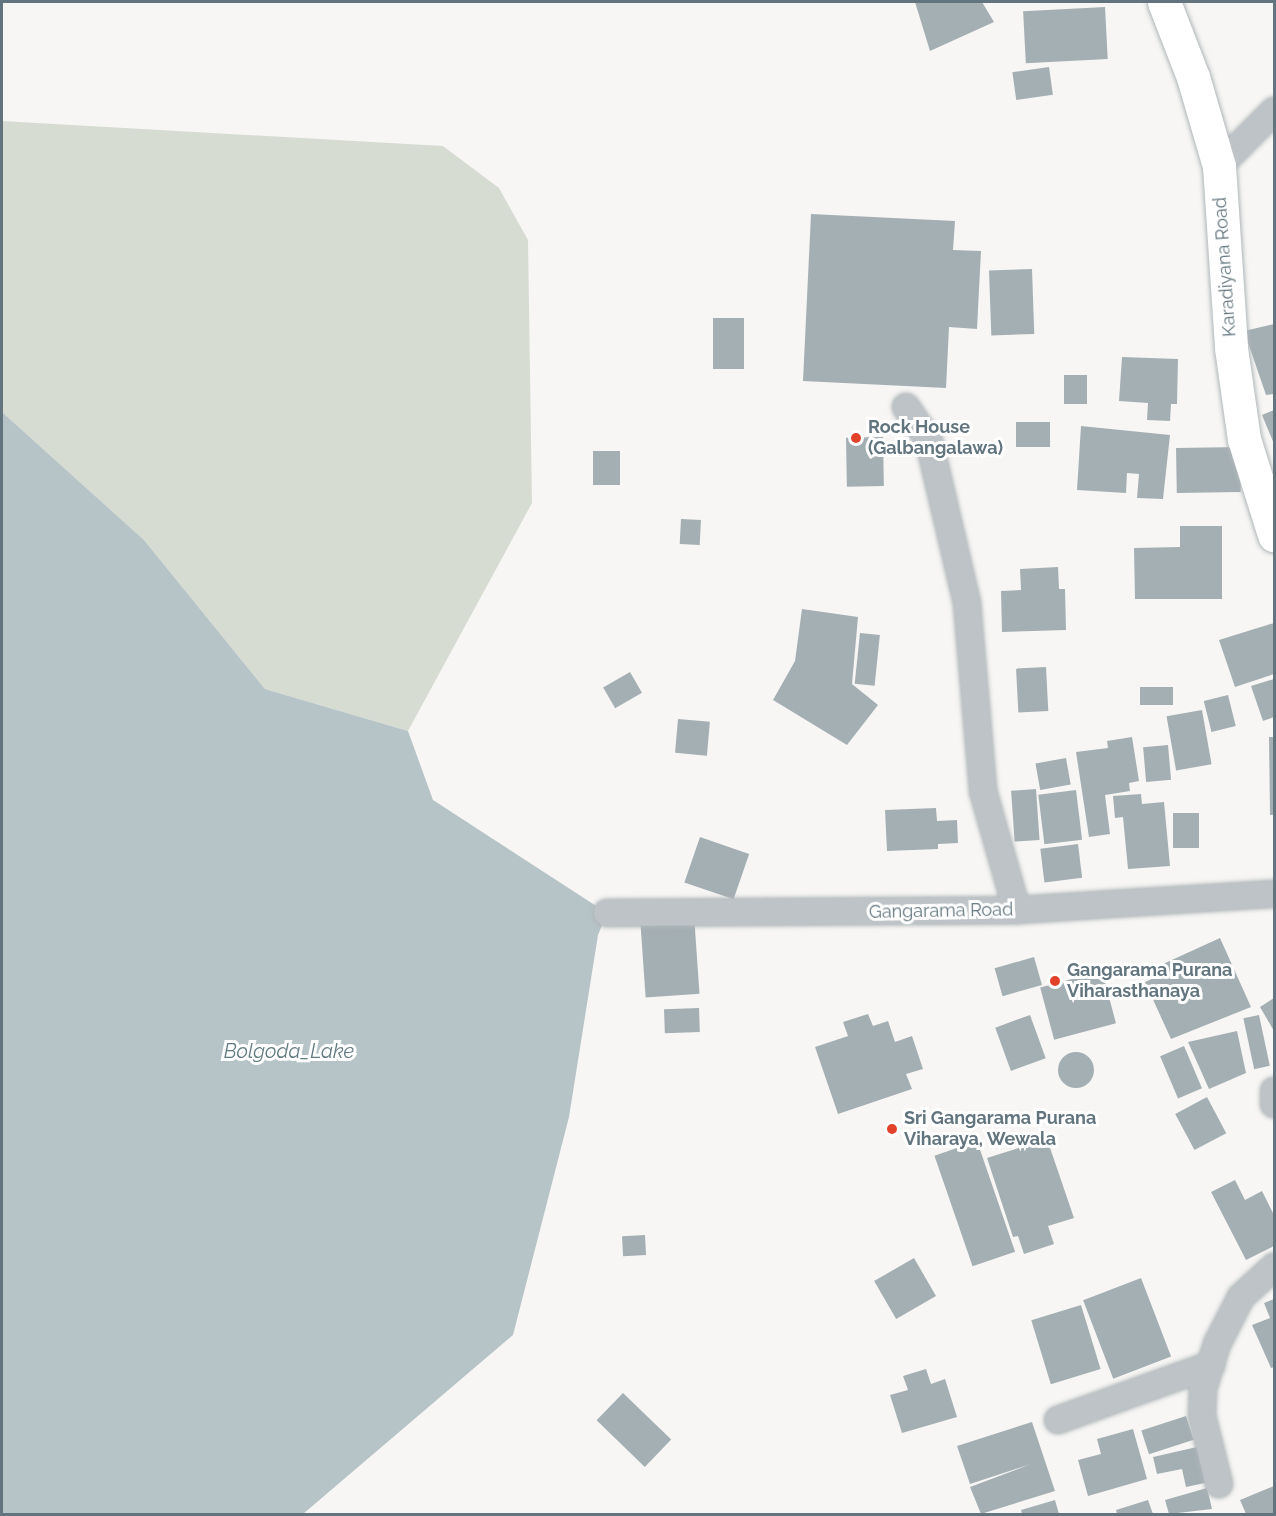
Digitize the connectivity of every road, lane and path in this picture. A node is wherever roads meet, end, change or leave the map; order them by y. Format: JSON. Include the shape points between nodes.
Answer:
{"nodes":[{"id":1,"x":1164,"y":2,"type":"edge"},
{"id":2,"x":1275,"y":111,"type":"edge"},
{"id":3,"x":1219,"y":166,"type":"junction"},
{"id":4,"x":906,"y":407,"type":"dead end"},
{"id":5,"x":1275,"y":535,"type":"edge"},
{"id":6,"x":1275,"y":894,"type":"edge"},
{"id":7,"x":1017,"y":910,"type":"junction"},
{"id":8,"x":607,"y":913,"type":"dead end"},
{"id":9,"x":1275,"y":1091,"type":"edge"},
{"id":10,"x":1275,"y":1104,"type":"edge"},
{"id":11,"x":1275,"y":1267,"type":"edge"},
{"id":12,"x":1211,"y":1365,"type":"junction"},
{"id":13,"x":1058,"y":1420,"type":"dead end"},
{"id":14,"x":1219,"y":1484,"type":"dead end"}],
"edges":[{"from":1,"to":3,"type":"street","name":"Karadiyana Road"},
{"from":2,"to":3,"type":"street"},
{"from":3,"to":5,"type":"street","name":"Karadiyana Road","via":[[1231,348],[1244,439]]},
{"from":4,"to":7,"type":"street","via":[[929,441],[967,603],[982,791]]},
{"from":6,"to":7,"type":"street","name":"Gangarama Road"},
{"from":7,"to":8,"type":"street","name":"Gangarama Road"},
{"from":9,"to":10,"type":"street"},
{"from":11,"to":12,"type":"street","via":[[1241,1297]]},
{"from":12,"to":13,"type":"street"},
{"from":12,"to":14,"type":"street","via":[[1203,1389],[1202,1416]]}]}
